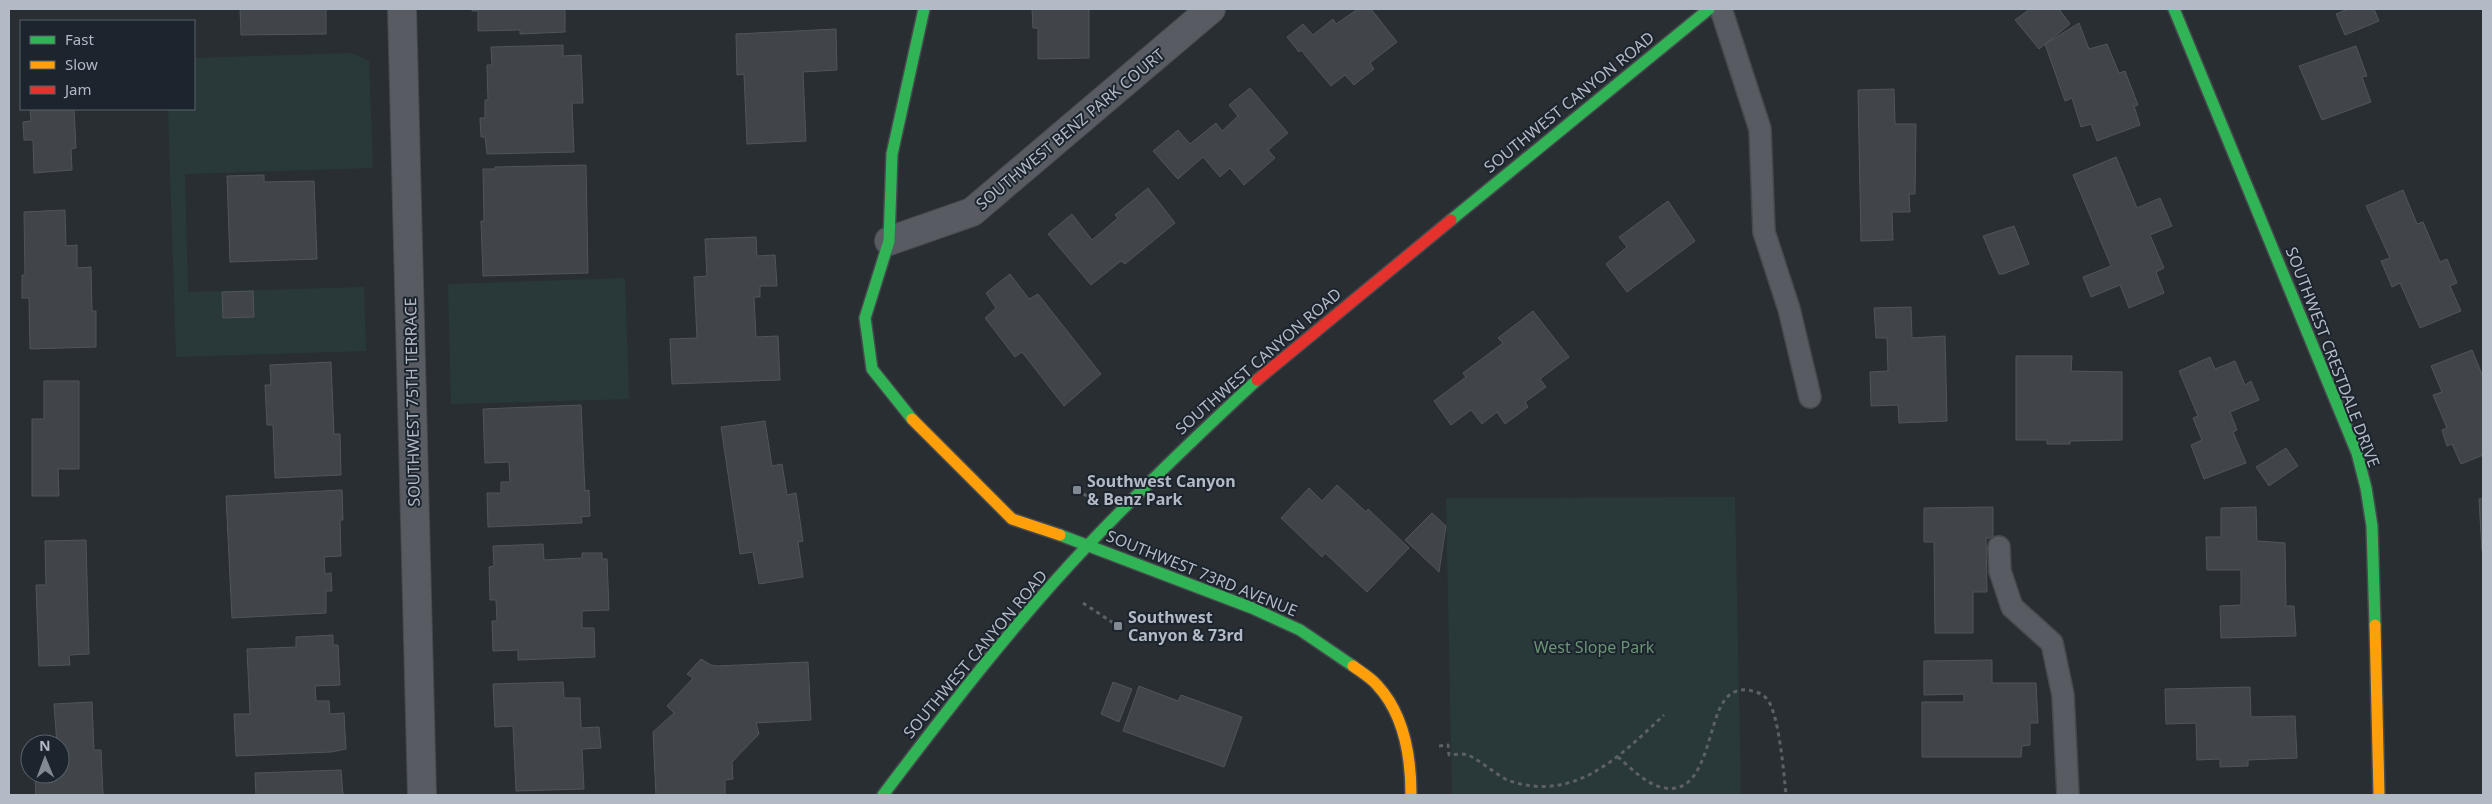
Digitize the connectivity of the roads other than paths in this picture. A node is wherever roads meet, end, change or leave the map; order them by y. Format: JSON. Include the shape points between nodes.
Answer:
{"nodes":[{"id":1,"x":402,"y":9,"type":"edge"},
{"id":2,"x":924,"y":9,"type":"edge"},
{"id":3,"x":1212,"y":9,"type":"edge"},
{"id":4,"x":1709,"y":9,"type":"edge"},
{"id":5,"x":1721,"y":9,"type":"edge"},
{"id":6,"x":2174,"y":9,"type":"edge"},
{"id":7,"x":889,"y":241,"type":"junction"},
{"id":8,"x":1810,"y":397,"type":"dead end"},
{"id":9,"x":1088,"y":545,"type":"junction"},
{"id":10,"x":1999,"y":547,"type":"dead end"},
{"id":11,"x":422,"y":795,"type":"edge"},
{"id":12,"x":884,"y":795,"type":"edge"},
{"id":13,"x":1411,"y":795,"type":"edge"},
{"id":14,"x":2068,"y":795,"type":"edge"},
{"id":15,"x":2378,"y":795,"type":"edge"}],
"edges":[{"from":1,"to":11,"type":"street","name":"SOUTHWEST 75TH TERRACE"},
{"from":2,"to":7,"type":"street","name":"SOUTHWEST 73RD AVENUE","via":[[892,154]]},
{"from":3,"to":7,"type":"street","name":"SOUTHWEST BENZ PARK COURT","via":[[972,212]]},
{"from":4,"to":9,"type":"street","name":"SOUTHWEST CANYON ROAD","via":[[1261,376],[1172,459]]},
{"from":5,"to":8,"type":"lane","via":[[1760,129],[1764,232],[1789,309]]},
{"from":6,"to":15,"type":"street","name":"SOUTHWEST CRESTDALE DRIVE","via":[[2357,453],[2372,526]]},
{"from":7,"to":9,"type":"street","name":"SOUTHWEST 73RD AVENUE","via":[[865,318],[872,369],[901,408],[1012,519]]},
{"from":9,"to":12,"type":"street","name":"SOUTHWEST CANYON ROAD","via":[[963,690]]},
{"from":9,"to":13,"type":"street","name":"SOUTHWEST 73RD AVENUE","via":[[1252,608],[1300,630],[1377,685],[1398,715],[1411,771]]},
{"from":10,"to":14,"type":"lane","via":[[2000,571],[2012,607],[2052,643],[2063,695]]}]}
